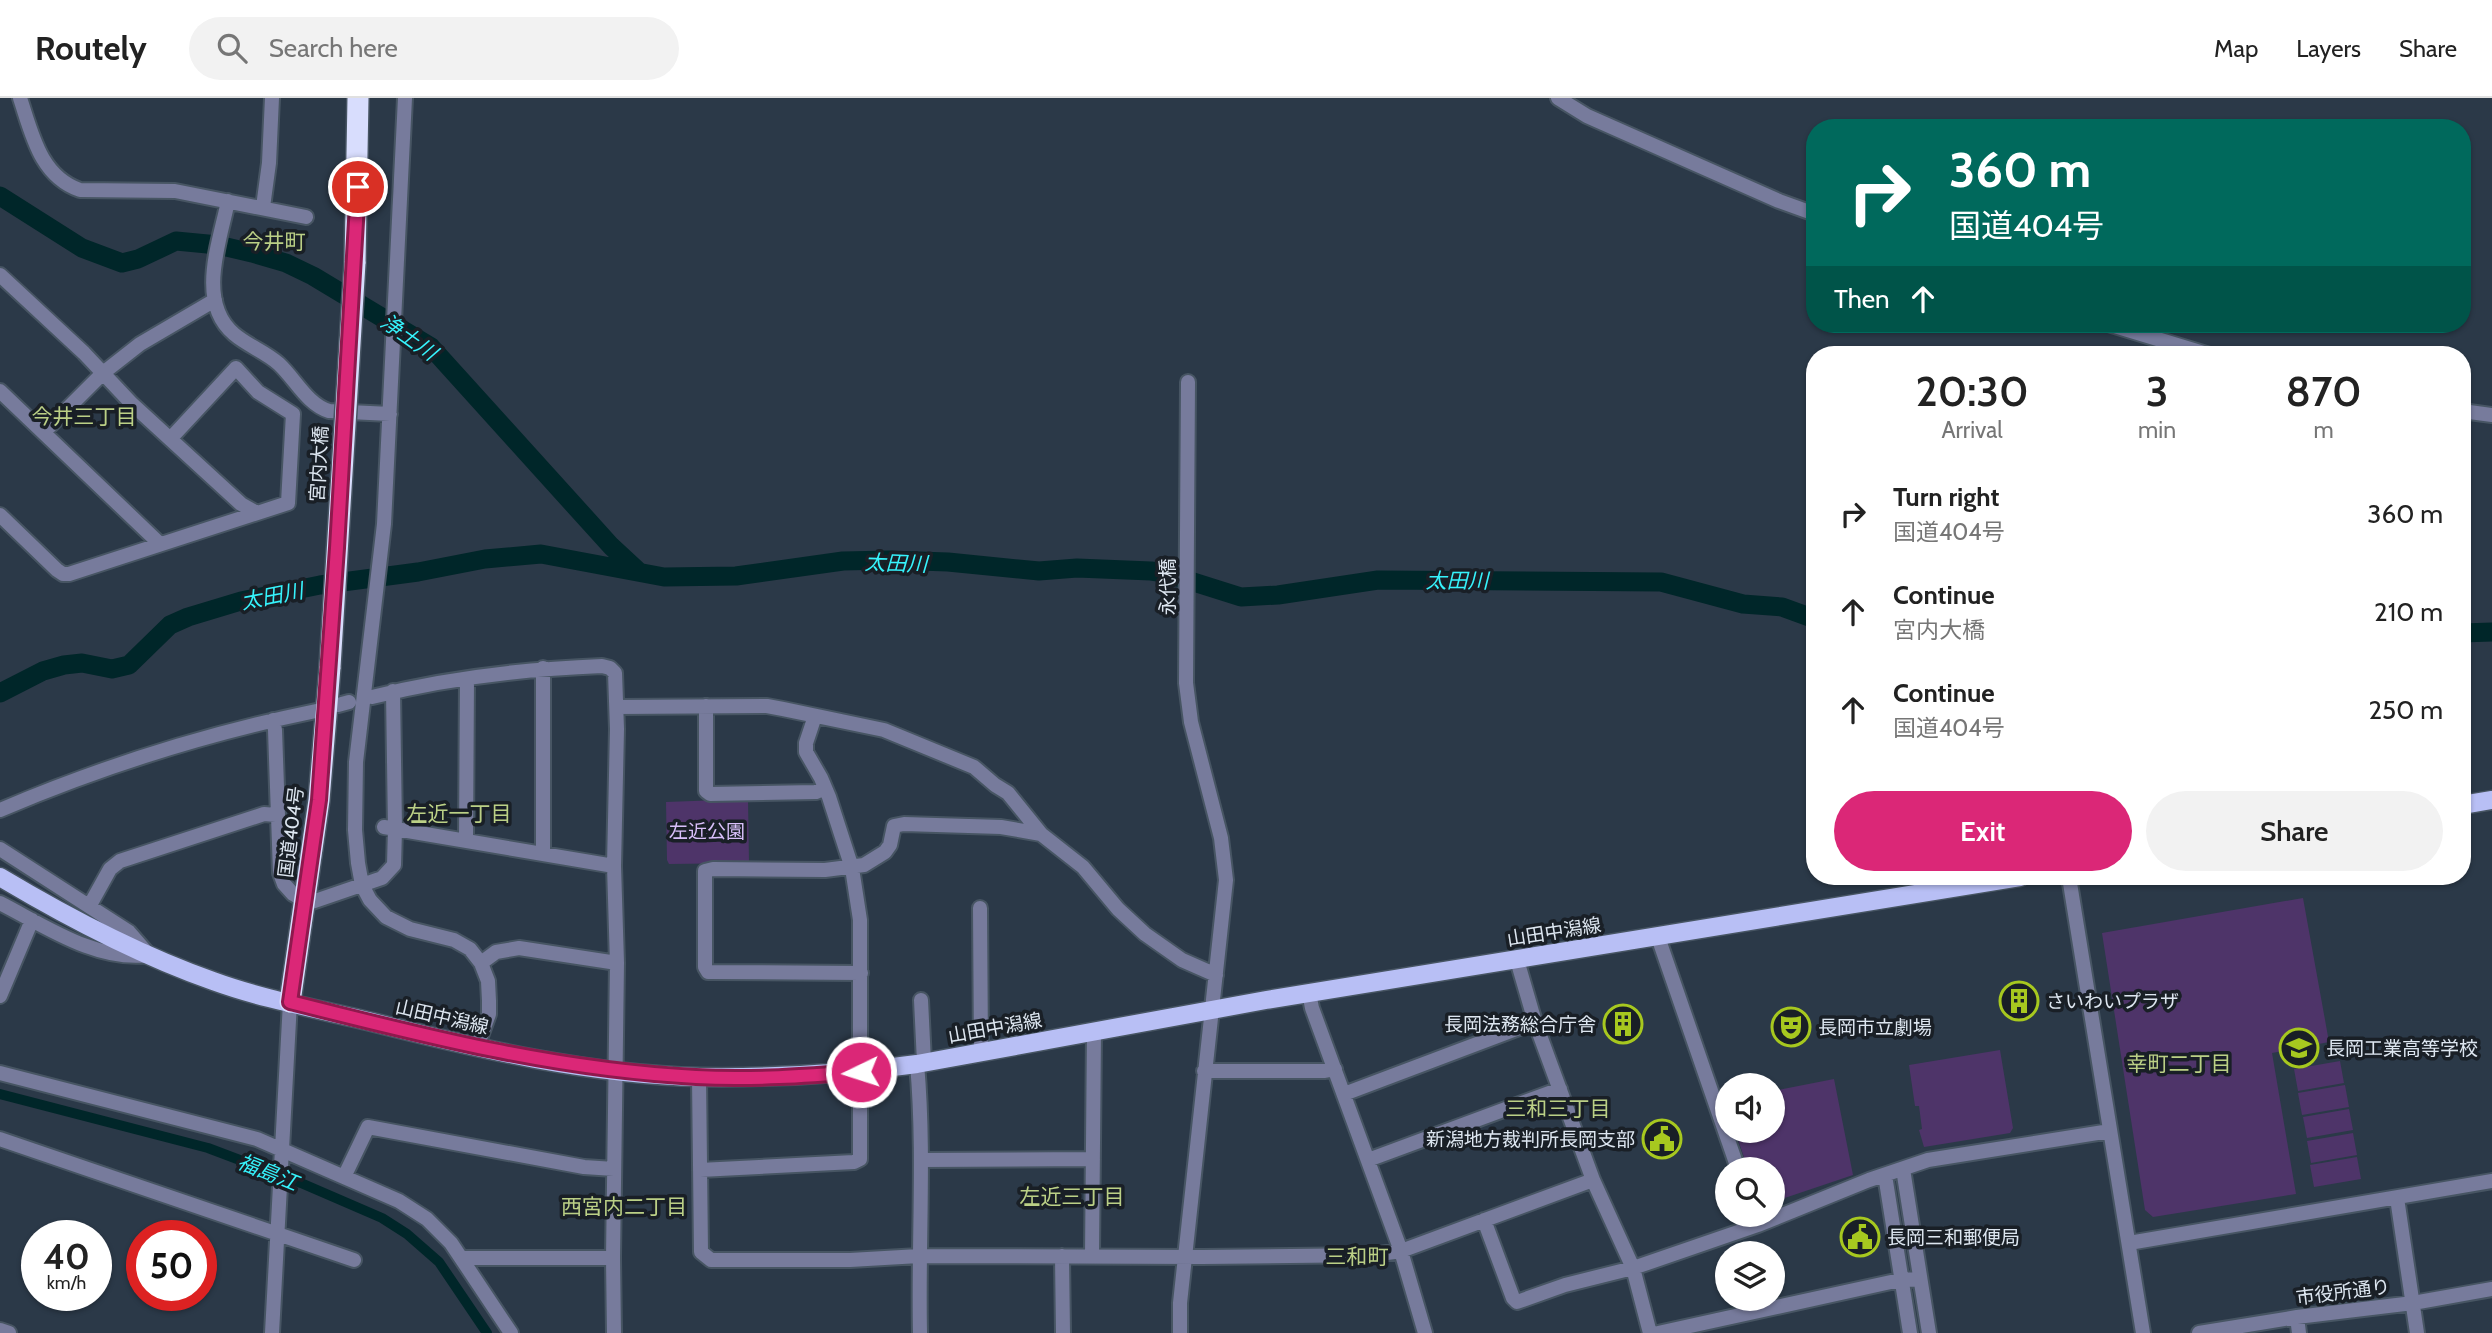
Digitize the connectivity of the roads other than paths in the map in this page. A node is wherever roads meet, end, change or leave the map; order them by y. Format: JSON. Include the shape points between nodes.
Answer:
{"nodes":[{"id":1,"x":20,"y":98,"type":"edge"},
{"id":2,"x":272,"y":98,"type":"edge"},
{"id":3,"x":405,"y":98,"type":"edge"},
{"id":4,"x":1558,"y":98,"type":"edge"},
{"id":5,"x":358,"y":105,"type":"edge"},
{"id":6,"x":228,"y":201,"type":"junction"},
{"id":7,"x":263,"y":207,"type":"junction"},
{"id":8,"x":1806,"y":211,"type":"edge"},
{"id":9,"x":306,"y":217,"type":"dead end"},
{"id":10,"x":0,"y":275,"type":"edge"},
{"id":11,"x":215,"y":300,"type":"junction"},
{"id":12,"x":2138,"y":333,"type":"edge"},
{"id":13,"x":2180,"y":346,"type":"edge"},
{"id":14,"x":103,"y":373,"type":"junction"},
{"id":15,"x":1188,"y":382,"type":"dead end"},
{"id":16,"x":0,"y":391,"type":"edge"},
{"id":17,"x":2471,"y":412,"type":"edge"},
{"id":18,"x":390,"y":414,"type":"junction"},
{"id":19,"x":2492,"y":415,"type":"edge"},
{"id":20,"x":44,"y":432,"type":"junction"},
{"id":21,"x":171,"y":438,"type":"junction"},
{"id":22,"x":255,"y":512,"type":"junction"},
{"id":23,"x":0,"y":515,"type":"edge"},
{"id":24,"x":160,"y":544,"type":"junction"},
{"id":25,"x":330,"y":667,"type":"joint"},
{"id":26,"x":543,"y":668,"type":"junction"},
{"id":27,"x":467,"y":679,"type":"junction"},
{"id":28,"x":393,"y":691,"type":"junction"},
{"id":29,"x":372,"y":697,"type":"dead end"},
{"id":30,"x":706,"y":706,"type":"junction"},
{"id":31,"x":617,"y":707,"type":"junction"},
{"id":32,"x":316,"y":710,"type":"dead end"},
{"id":33,"x":815,"y":716,"type":"junction"},
{"id":34,"x":273,"y":720,"type":"junction"},
{"id":35,"x":825,"y":788,"type":"junction"},
{"id":36,"x":2492,"y":800,"type":"edge"},
{"id":37,"x":2471,"y":804,"type":"edge"},
{"id":38,"x":0,"y":810,"type":"edge"},
{"id":39,"x":276,"y":815,"type":"junction"},
{"id":40,"x":390,"y":828,"type":"junction"},
{"id":41,"x":1041,"y":834,"type":"junction"},
{"id":42,"x":467,"y":839,"type":"junction"},
{"id":43,"x":0,"y":849,"type":"edge"},
{"id":44,"x":542,"y":853,"type":"junction"},
{"id":45,"x":614,"y":866,"type":"junction"},
{"id":46,"x":852,"y":868,"type":"junction"},
{"id":47,"x":0,"y":877,"type":"edge"},
{"id":48,"x":362,"y":885,"type":"junction"},
{"id":49,"x":1972,"y":885,"type":"edge"},
{"id":50,"x":2070,"y":885,"type":"edge"},
{"id":51,"x":305,"y":901,"type":"junction"},
{"id":52,"x":0,"y":903,"type":"edge"},
{"id":53,"x":90,"y":905,"type":"junction"},
{"id":54,"x":980,"y":908,"type":"dead end"},
{"id":55,"x":32,"y":920,"type":"junction"},
{"id":56,"x":1658,"y":937,"type":"junction"},
{"id":57,"x":149,"y":954,"type":"junction"},
{"id":58,"x":1517,"y":960,"type":"junction"},
{"id":59,"x":481,"y":963,"type":"junction"},
{"id":60,"x":617,"y":963,"type":"junction"},
{"id":61,"x":861,"y":973,"type":"junction"},
{"id":62,"x":1216,"y":975,"type":"junction"},
{"id":63,"x":1,"y":988,"type":"edge"},
{"id":64,"x":1309,"y":993,"type":"junction"},
{"id":65,"x":921,"y":1000,"type":"dead end"},
{"id":66,"x":290,"y":1002,"type":"junction"},
{"id":67,"x":1211,"y":1009,"type":"junction"},
{"id":68,"x":1535,"y":1022,"type":"junction"},
{"id":69,"x":1094,"y":1031,"type":"junction"},
{"id":70,"x":477,"y":1047,"type":"junction"},
{"id":71,"x":981,"y":1052,"type":"junction"},
{"id":72,"x":920,"y":1063,"type":"junction"},
{"id":73,"x":1335,"y":1069,"type":"junction"},
{"id":74,"x":617,"y":1070,"type":"junction"},
{"id":75,"x":1204,"y":1071,"type":"junction"},
{"id":76,"x":861,"y":1072,"type":"junction"},
{"id":77,"x":0,"y":1073,"type":"edge"},
{"id":78,"x":699,"y":1077,"type":"junction"},
{"id":79,"x":1560,"y":1089,"type":"junction"},
{"id":80,"x":1344,"y":1094,"type":"junction"},
{"id":81,"x":2110,"y":1131,"type":"junction"},
{"id":82,"x":0,"y":1139,"type":"edge"},
{"id":83,"x":280,"y":1152,"type":"junction"},
{"id":84,"x":1734,"y":1157,"type":"edge"},
{"id":85,"x":1093,"y":1159,"type":"junction"},
{"id":86,"x":921,"y":1160,"type":"junction"},
{"id":87,"x":1368,"y":1160,"type":"junction"},
{"id":88,"x":614,"y":1169,"type":"junction"},
{"id":89,"x":1903,"y":1169,"type":"junction"},
{"id":90,"x":700,"y":1170,"type":"junction"},
{"id":91,"x":1885,"y":1175,"type":"junction"},
{"id":92,"x":344,"y":1177,"type":"junction"},
{"id":93,"x":1593,"y":1180,"type":"junction"},
{"id":94,"x":2492,"y":1181,"type":"edge"},
{"id":95,"x":2397,"y":1198,"type":"junction"},
{"id":96,"x":1785,"y":1210,"type":"edge"},
{"id":97,"x":1484,"y":1220,"type":"junction"},
{"id":98,"x":1738,"y":1227,"type":"edge"},
{"id":99,"x":276,"y":1234,"type":"junction"},
{"id":100,"x":2129,"y":1243,"type":"junction"},
{"id":101,"x":1401,"y":1251,"type":"junction"},
{"id":102,"x":919,"y":1256,"type":"junction"},
{"id":103,"x":1062,"y":1256,"type":"junction"},
{"id":104,"x":1092,"y":1256,"type":"junction"},
{"id":105,"x":1185,"y":1257,"type":"junction"},
{"id":106,"x":463,"y":1258,"type":"junction"},
{"id":107,"x":613,"y":1258,"type":"junction"},
{"id":108,"x":354,"y":1260,"type":"dead end"},
{"id":109,"x":1633,"y":1268,"type":"junction"},
{"id":110,"x":1920,"y":1279,"type":"junction"},
{"id":111,"x":1900,"y":1280,"type":"junction"},
{"id":112,"x":2492,"y":1289,"type":"edge"},
{"id":113,"x":2413,"y":1303,"type":"junction"},
{"id":114,"x":2297,"y":1317,"type":"junction"},
{"id":115,"x":0,"y":1330,"type":"edge"},
{"id":116,"x":2234,"y":1330,"type":"edge"},
{"id":117,"x":9,"y":1333,"type":"edge"},
{"id":118,"x":272,"y":1333,"type":"edge"},
{"id":119,"x":511,"y":1333,"type":"edge"},
{"id":120,"x":614,"y":1333,"type":"edge"},
{"id":121,"x":920,"y":1333,"type":"edge"},
{"id":122,"x":1063,"y":1333,"type":"edge"},
{"id":123,"x":1180,"y":1333,"type":"edge"},
{"id":124,"x":1425,"y":1333,"type":"edge"},
{"id":125,"x":1650,"y":1333,"type":"edge"},
{"id":126,"x":1658,"y":1333,"type":"edge"},
{"id":127,"x":1910,"y":1333,"type":"edge"},
{"id":128,"x":1930,"y":1333,"type":"edge"},
{"id":129,"x":2144,"y":1333,"type":"edge"},
{"id":130,"x":2199,"y":1333,"type":"edge"},
{"id":131,"x":2299,"y":1333,"type":"edge"},
{"id":132,"x":2417,"y":1333,"type":"edge"}],
"edges":[{"from":1,"to":6,"type":"street","via":[[36,146],[48,168],[67,186],[175,191]]},
{"from":2,"to":7,"type":"street"},
{"from":3,"to":18,"type":"street"},
{"from":4,"to":8,"type":"street","via":[[1587,116]]},
{"from":5,"to":25,"type":"highway","name":"宮内大橋","bridge":true,"via":[[355,264]]},
{"from":6,"to":7,"type":"street"},
{"from":6,"to":11,"type":"street","via":[[214,272]]},
{"from":7,"to":9,"type":"street"},
{"from":10,"to":14,"type":"street"},
{"from":11,"to":14,"type":"street","via":[[140,344]]},
{"from":11,"to":18,"type":"street","via":[[233,333],[278,363],[312,403],[329,411]]},
{"from":12,"to":13,"type":"street"},
{"from":14,"to":20,"type":"street"},
{"from":14,"to":21,"type":"street"},
{"from":15,"to":62,"type":"street","name":"永代橋","via":[[1186,683],[1191,722],[1224,855],[1226,880]]},
{"from":16,"to":20,"type":"street"},
{"from":17,"to":19,"type":"street"},
{"from":18,"to":48,"type":"street","via":[[384,524],[355,782]]},
{"from":20,"to":24,"type":"street"},
{"from":21,"to":22,"type":"street"},
{"from":21,"to":22,"type":"street","via":[[236,368],[258,391],[288,409],[293,414],[288,503]]},
{"from":22,"to":24,"type":"street"},
{"from":23,"to":24,"type":"street","via":[[63,574]]},
{"from":25,"to":51,"type":"highway","name":"国道404号"},
{"from":26,"to":27,"type":"street"},
{"from":26,"to":31,"type":"street","via":[[610,668],[615,673]]},
{"from":26,"to":44,"type":"street"},
{"from":27,"to":28,"type":"street"},
{"from":27,"to":42,"type":"street"},
{"from":28,"to":29,"type":"street"},
{"from":28,"to":40,"type":"street"},
{"from":30,"to":31,"type":"street"},
{"from":30,"to":33,"type":"street","via":[[767,706]]},
{"from":30,"to":35,"type":"street","via":[[706,791],[710,794],[816,792]]},
{"from":31,"to":45,"type":"street"},
{"from":32,"to":34,"type":"street"},
{"from":33,"to":35,"type":"street","via":[[806,752]]},
{"from":33,"to":41,"type":"street","via":[[884,730],[974,767],[1008,793]]},
{"from":34,"to":38,"type":"street","via":[[101,771]]},
{"from":34,"to":39,"type":"street"},
{"from":35,"to":46,"type":"street"},
{"from":36,"to":37,"type":"main road"},
{"from":39,"to":51,"type":"street","via":[[280,873],[284,884]]},
{"from":39,"to":53,"type":"street","via":[[264,814],[120,861],[110,869]]},
{"from":40,"to":42,"type":"street"},
{"from":40,"to":48,"type":"street","via":[[394,865],[382,878]]},
{"from":41,"to":46,"type":"street","via":[[1001,827],[904,824],[894,826],[885,852]]},
{"from":41,"to":62,"type":"street","via":[[1083,867],[1145,934],[1182,960]]},
{"from":42,"to":44,"type":"street"},
{"from":43,"to":53,"type":"street"},
{"from":44,"to":45,"type":"street"},
{"from":45,"to":60,"type":"street"},
{"from":46,"to":61,"type":"street","via":[[860,920]]},
{"from":46,"to":61,"type":"street","via":[[705,871],[705,967],[708,972]]},
{"from":47,"to":57,"type":"main road","name":"山田中潟線"},
{"from":48,"to":51,"type":"street"},
{"from":48,"to":59,"type":"street","via":[[386,917],[410,929],[454,940],[470,949]]},
{"from":49,"to":56,"type":"main road","name":"山田中潟線"},
{"from":50,"to":81,"type":"street"},
{"from":51,"to":66,"type":"highway","name":"国道404号"},
{"from":52,"to":55,"type":"street"},
{"from":53,"to":57,"type":"street","via":[[130,932]]},
{"from":54,"to":71,"type":"street"},
{"from":55,"to":57,"type":"street","via":[[90,947],[121,956]]},
{"from":55,"to":63,"type":"street"},
{"from":56,"to":58,"type":"main road","name":"山田中潟線"},
{"from":56,"to":84,"type":"street"},
{"from":57,"to":66,"type":"main road","name":"山田中潟線","via":[[212,981]]},
{"from":58,"to":64,"type":"main road","name":"山田中潟線"},
{"from":58,"to":68,"type":"street"},
{"from":59,"to":60,"type":"street","via":[[506,948]]},
{"from":59,"to":70,"type":"street","via":[[488,981],[489,1014]]},
{"from":60,"to":74,"type":"street"},
{"from":61,"to":76,"type":"street"},
{"from":62,"to":67,"type":"street","name":"永代橋"},
{"from":64,"to":67,"type":"main road","name":"山田中潟線"},
{"from":64,"to":73,"type":"street"},
{"from":65,"to":72,"type":"street"},
{"from":66,"to":70,"type":"main road","name":"山田中潟線"},
{"from":66,"to":83,"type":"street"},
{"from":67,"to":69,"type":"main road","name":"山田中潟線"},
{"from":67,"to":75,"type":"street","name":"永代橋"},
{"from":68,"to":79,"type":"street"},
{"from":68,"to":80,"type":"street"},
{"from":69,"to":71,"type":"main road","name":"山田中潟線"},
{"from":69,"to":85,"type":"street"},
{"from":70,"to":74,"type":"main road","name":"山田中潟線"},
{"from":71,"to":72,"type":"main road","name":"山田中潟線"},
{"from":72,"to":76,"type":"main road","name":"山田中潟線"},
{"from":72,"to":86,"type":"street"},
{"from":73,"to":75,"type":"street"},
{"from":73,"to":80,"type":"street"},
{"from":74,"to":78,"type":"main road","name":"山田中潟線"},
{"from":74,"to":88,"type":"street"},
{"from":75,"to":105,"type":"street","name":"永代橋"},
{"from":76,"to":78,"type":"main road","name":"山田中潟線"},
{"from":76,"to":90,"type":"street","via":[[860,1159]]},
{"from":77,"to":83,"type":"street","via":[[257,1139]]},
{"from":78,"to":90,"type":"street"},
{"from":79,"to":87,"type":"street"},
{"from":79,"to":93,"type":"street"},
{"from":80,"to":87,"type":"street"},
{"from":81,"to":89,"type":"street","via":[[1928,1160]]},
{"from":81,"to":100,"type":"street"},
{"from":82,"to":99,"type":"street"},
{"from":83,"to":92,"type":"street"},
{"from":83,"to":99,"type":"street"},
{"from":85,"to":86,"type":"street"},
{"from":85,"to":104,"type":"street"},
{"from":86,"to":102,"type":"street"},
{"from":87,"to":101,"type":"street"},
{"from":88,"to":92,"type":"street","via":[[368,1127]]},
{"from":88,"to":107,"type":"street"},
{"from":89,"to":91,"type":"street"},
{"from":89,"to":110,"type":"street"},
{"from":90,"to":102,"type":"street","via":[[701,1252],[711,1260]]},
{"from":91,"to":96,"type":"street"},
{"from":91,"to":111,"type":"street"},
{"from":92,"to":106,"type":"street","via":[[413,1209],[440,1230]]},
{"from":93,"to":97,"type":"street"},
{"from":93,"to":109,"type":"street"},
{"from":94,"to":95,"type":"street"},
{"from":95,"to":100,"type":"street"},
{"from":95,"to":113,"type":"street"},
{"from":97,"to":101,"type":"street"},
{"from":97,"to":109,"type":"street","via":[[1517,1302]]},
{"from":98,"to":109,"type":"street"},
{"from":99,"to":108,"type":"street"},
{"from":99,"to":118,"type":"street"},
{"from":100,"to":129,"type":"street"},
{"from":101,"to":105,"type":"street"},
{"from":101,"to":124,"type":"street"},
{"from":102,"to":103,"type":"street"},
{"from":102,"to":121,"type":"street"},
{"from":103,"to":104,"type":"street"},
{"from":103,"to":122,"type":"street"},
{"from":104,"to":105,"type":"street"},
{"from":105,"to":123,"type":"street","name":"永代橋"},
{"from":106,"to":107,"type":"street"},
{"from":106,"to":119,"type":"street"},
{"from":107,"to":120,"type":"street"},
{"from":109,"to":125,"type":"street"},
{"from":110,"to":111,"type":"street"},
{"from":110,"to":128,"type":"street"},
{"from":111,"to":126,"type":"street"},
{"from":111,"to":127,"type":"street"},
{"from":112,"to":113,"type":"street","name":"市役所通り"},
{"from":113,"to":114,"type":"street","name":"市役所通り"},
{"from":113,"to":132,"type":"street"},
{"from":114,"to":116,"type":"street","name":"市役所通り"},
{"from":114,"to":131,"type":"street"},
{"from":115,"to":117,"type":"street"},
{"from":116,"to":130,"type":"street","name":"市役所通り"}]}
